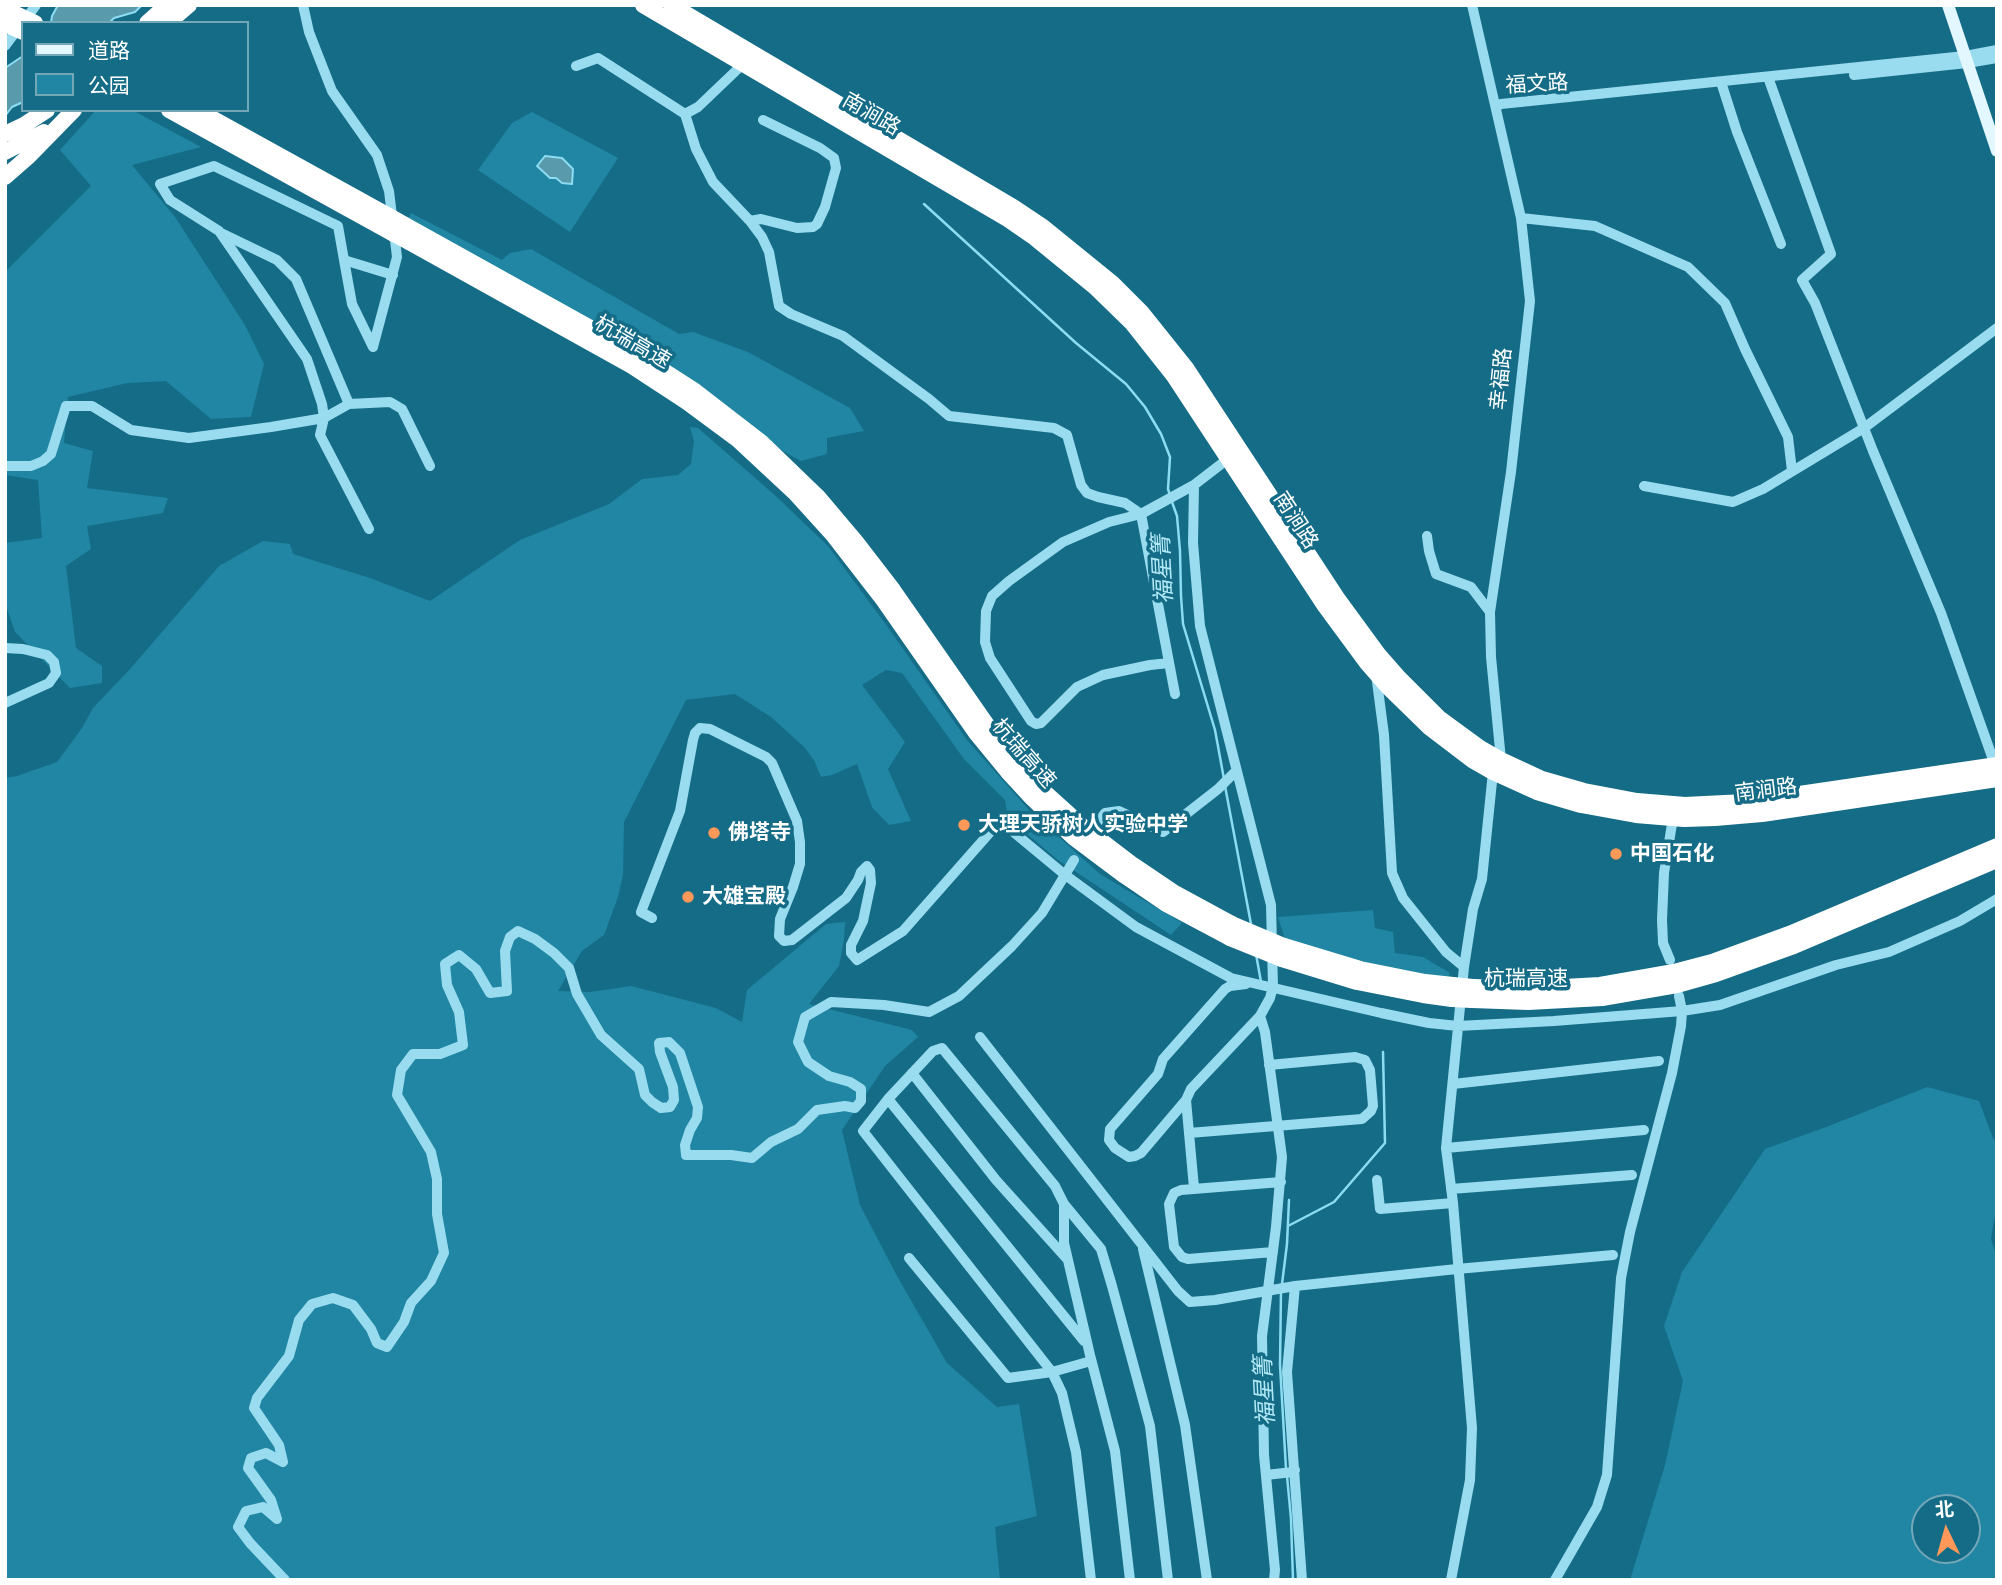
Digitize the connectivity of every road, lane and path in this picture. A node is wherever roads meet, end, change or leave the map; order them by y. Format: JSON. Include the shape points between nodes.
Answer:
{"nodes":[{"id":1,"x":36,"y":5,"type":"edge"},
{"id":2,"x":167,"y":5,"type":"edge"},
{"id":3,"x":190,"y":5,"type":"edge"},
{"id":4,"x":303,"y":5,"type":"edge"},
{"id":5,"x":643,"y":5,"type":"edge"},
{"id":6,"x":671,"y":5,"type":"edge"},
{"id":7,"x":1472,"y":5,"type":"edge"},
{"id":8,"x":1948,"y":5,"type":"edge"},
{"id":9,"x":5,"y":9,"type":"edge"},
{"id":10,"x":24,"y":21,"type":"edge"},
{"id":11,"x":31,"y":21,"type":"edge"},
{"id":12,"x":148,"y":21,"type":"edge"},
{"id":13,"x":170,"y":21,"type":"edge"},
{"id":14,"x":5,"y":24,"type":"edge"},
{"id":15,"x":21,"y":26,"type":"edge"},
{"id":16,"x":21,"y":31,"type":"edge"},
{"id":17,"x":5,"y":46,"type":"edge"},
{"id":18,"x":1997,"y":50,"type":"edge"},
{"id":19,"x":1997,"y":58,"type":"edge"},
{"id":20,"x":1966,"y":59,"type":"junction"},
{"id":21,"x":743,"y":64,"type":"junction"},
{"id":22,"x":576,"y":66,"type":"dead end"},
{"id":23,"x":1769,"y":80,"type":"junction"},
{"id":24,"x":1722,"y":85,"type":"junction"},
{"id":25,"x":1496,"y":107,"type":"junction"},
{"id":26,"x":45,"y":112,"type":"edge"},
{"id":27,"x":72,"y":112,"type":"edge"},
{"id":28,"x":72,"y":112,"type":"edge"},
{"id":29,"x":173,"y":112,"type":"edge"},
{"id":30,"x":201,"y":112,"type":"edge"},
{"id":31,"x":685,"y":114,"type":"junction"},
{"id":32,"x":763,"y":120,"type":"dead end"},
{"id":33,"x":5,"y":134,"type":"edge"},
{"id":34,"x":1997,"y":151,"type":"edge"},
{"id":35,"x":5,"y":152,"type":"edge"},
{"id":36,"x":5,"y":177,"type":"edge"},
{"id":37,"x":1521,"y":218,"type":"junction"},
{"id":38,"x":750,"y":221,"type":"junction"},
{"id":39,"x":398,"y":229,"type":"junction"},
{"id":40,"x":219,"y":231,"type":"junction"},
{"id":41,"x":1782,"y":244,"type":"dead end"},
{"id":42,"x":344,"y":260,"type":"junction"},
{"id":43,"x":393,"y":275,"type":"junction"},
{"id":44,"x":1997,"y":328,"type":"edge"},
{"id":45,"x":349,"y":404,"type":"junction"},
{"id":46,"x":324,"y":418,"type":"junction"},
{"id":47,"x":1864,"y":428,"type":"junction"},
{"id":48,"x":1235,"y":455,"type":"junction"},
{"id":49,"x":5,"y":466,"type":"edge"},
{"id":50,"x":430,"y":466,"type":"dead end"},
{"id":51,"x":1792,"y":471,"type":"junction"},
{"id":52,"x":1194,"y":485,"type":"junction"},
{"id":53,"x":1644,"y":486,"type":"dead end"},
{"id":54,"x":1140,"y":514,"type":"junction"},
{"id":55,"x":369,"y":529,"type":"dead end"},
{"id":56,"x":1427,"y":536,"type":"dead end"},
{"id":57,"x":1490,"y":612,"type":"junction"},
{"id":58,"x":5,"y":648,"type":"edge"},
{"id":59,"x":1169,"y":663,"type":"junction"},
{"id":60,"x":1376,"y":673,"type":"junction"},
{"id":61,"x":1175,"y":694,"type":"dead end"},
{"id":62,"x":5,"y":702,"type":"edge"},
{"id":63,"x":1497,"y":766,"type":"junction"},
{"id":64,"x":1996,"y":769,"type":"edge"},
{"id":65,"x":1233,"y":774,"type":"junction"},
{"id":66,"x":1673,"y":818,"type":"junction"},
{"id":67,"x":1099,"y":821,"type":"dead end"},
{"id":68,"x":1997,"y":846,"type":"edge"},
{"id":69,"x":1074,"y":860,"type":"dead end"},
{"id":70,"x":1997,"y":860,"type":"edge"},
{"id":71,"x":1065,"y":874,"type":"junction"},
{"id":72,"x":1997,"y":899,"type":"edge"},
{"id":73,"x":652,"y":918,"type":"dead end"},
{"id":74,"x":1231,"y":931,"type":"junction"},
{"id":75,"x":1670,"y":960,"type":"dead end"},
{"id":76,"x":1464,"y":967,"type":"junction"},
{"id":77,"x":1253,"y":984,"type":"junction"},
{"id":78,"x":1270,"y":986,"type":"junction"},
{"id":79,"x":1473,"y":994,"type":"junction"},
{"id":80,"x":1679,"y":996,"type":"dead end"},
{"id":81,"x":1682,"y":1011,"type":"junction"},
{"id":82,"x":1260,"y":1016,"type":"junction"},
{"id":83,"x":1458,"y":1026,"type":"junction"},
{"id":84,"x":980,"y":1037,"type":"dead end"},
{"id":85,"x":1659,"y":1061,"type":"dead end"},
{"id":86,"x":1269,"y":1065,"type":"junction"},
{"id":87,"x":912,"y":1073,"type":"junction"},
{"id":88,"x":1453,"y":1084,"type":"junction"},
{"id":89,"x":888,"y":1099,"type":"junction"},
{"id":90,"x":1186,"y":1100,"type":"junction"},
{"id":91,"x":1278,"y":1126,"type":"junction"},
{"id":92,"x":1644,"y":1130,"type":"dead end"},
{"id":93,"x":1189,"y":1133,"type":"junction"},
{"id":94,"x":1446,"y":1148,"type":"junction"},
{"id":95,"x":1632,"y":1175,"type":"dead end"},
{"id":96,"x":1377,"y":1180,"type":"dead end"},
{"id":97,"x":1280,"y":1182,"type":"junction"},
{"id":98,"x":1194,"y":1188,"type":"junction"},
{"id":99,"x":1451,"y":1189,"type":"junction"},
{"id":100,"x":1064,"y":1203,"type":"junction"},
{"id":101,"x":1452,"y":1203,"type":"junction"},
{"id":102,"x":1142,"y":1245,"type":"junction"},
{"id":103,"x":1273,"y":1252,"type":"junction"},
{"id":104,"x":1613,"y":1255,"type":"dead end"},
{"id":105,"x":909,"y":1258,"type":"dead end"},
{"id":106,"x":1068,"y":1262,"type":"junction"},
{"id":107,"x":1457,"y":1269,"type":"junction"},
{"id":108,"x":1292,"y":1287,"type":"junction"},
{"id":109,"x":1271,"y":1291,"type":"junction"},
{"id":110,"x":1088,"y":1346,"type":"junction"},
{"id":111,"x":1091,"y":1361,"type":"junction"},
{"id":112,"x":1052,"y":1372,"type":"junction"},
{"id":113,"x":1294,"y":1471,"type":"junction"},
{"id":114,"x":1266,"y":1475,"type":"junction"},
{"id":115,"x":285,"y":1580,"type":"edge"},
{"id":116,"x":1091,"y":1580,"type":"edge"},
{"id":117,"x":1130,"y":1580,"type":"edge"},
{"id":118,"x":1168,"y":1580,"type":"edge"},
{"id":119,"x":1207,"y":1580,"type":"edge"},
{"id":120,"x":1274,"y":1580,"type":"edge"},
{"id":121,"x":1302,"y":1580,"type":"edge"},
{"id":122,"x":1451,"y":1580,"type":"edge"},
{"id":123,"x":1555,"y":1580,"type":"edge"}],
"edges":[{"from":1,"to":10,"type":"street"},
{"from":2,"to":12,"type":"highway"},
{"from":3,"to":13,"type":"highway"},
{"from":4,"to":43,"type":"street","via":[[332,91],[377,155],[389,191],[397,257]]},
{"from":5,"to":21,"type":"highway","name":"南涧路"},
{"from":6,"to":48,"type":"highway","name":"南涧路","via":[[1013,206],[1112,282],[1186,368]]},
{"from":7,"to":25,"type":"street","name":"幸福路"},
{"from":8,"to":20,"type":"main road"},
{"from":9,"to":11,"type":"highway","bridge":true},
{"from":14,"to":16,"type":"highway","bridge":true},
{"from":15,"to":17,"type":"street"},
{"from":18,"to":20,"type":"street","name":"福文路"},
{"from":19,"to":20,"type":"street","name":"福文路"},
{"from":20,"to":23,"type":"street","name":"福文路"},
{"from":20,"to":34,"type":"main road"},
{"from":21,"to":31,"type":"street"},
{"from":21,"to":48,"type":"highway","name":"南涧路","via":[[1006,218],[1081,274],[1148,341]]},
{"from":22,"to":31,"type":"street","via":[[598,58]]},
{"from":23,"to":24,"type":"street","name":"福文路"},
{"from":23,"to":47,"type":"street","via":[[1831,254],[1802,280]]},
{"from":24,"to":25,"type":"street","name":"福文路"},
{"from":24,"to":41,"type":"street"},
{"from":25,"to":37,"type":"street","name":"幸福路"},
{"from":26,"to":33,"type":"highway"},
{"from":27,"to":35,"type":"highway","via":[[54,127]]},
{"from":28,"to":36,"type":"highway"},
{"from":29,"to":39,"type":"highway","name":"杭瑞高速"},
{"from":30,"to":39,"type":"highway","name":"杭瑞高速","bridge":true,"via":[[389,216]]},
{"from":31,"to":38,"type":"street","via":[[713,182]]},
{"from":32,"to":38,"type":"street","via":[[820,148],[834,158],[836,168],[825,207],[813,227]]},
{"from":37,"to":51,"type":"street","via":[[1595,226],[1688,267],[1725,303],[1788,437]]},
{"from":37,"to":57,"type":"street","name":"幸福路","via":[[1530,301]]},
{"from":38,"to":54,"type":"street","via":[[769,252],[779,306],[843,336],[949,416],[1054,428],[1067,435],[1080,485],[1087,493],[1125,503]]},
{"from":39,"to":74,"type":"highway","name":"杭瑞高速","via":[[649,360],[761,442],[856,542],[986,725],[1041,789],[1133,865]]},
{"from":39,"to":74,"type":"highway","name":"杭瑞高速","bridge":true,"via":[[408,242],[641,372],[737,439],[846,551],[976,733],[1032,798],[1073,837],[1177,911]]},
{"from":40,"to":42,"type":"street","via":[[170,200],[160,184],[214,166],[338,226]]},
{"from":40,"to":45,"type":"street","via":[[277,260],[296,279]]},
{"from":40,"to":46,"type":"street","via":[[307,359]]},
{"from":42,"to":43,"type":"street"},
{"from":42,"to":43,"type":"street","via":[[352,303],[373,347]]},
{"from":44,"to":47,"type":"street"},
{"from":45,"to":46,"type":"street"},
{"from":45,"to":50,"type":"street","via":[[390,402],[402,409]]},
{"from":46,"to":49,"type":"street","via":[[189,438],[131,430],[92,406],[66,407],[51,454],[31,466]]},
{"from":46,"to":55,"type":"street","via":[[320,435]]},
{"from":47,"to":51,"type":"street"},
{"from":47,"to":64,"type":"street","via":[[1941,613]]},
{"from":48,"to":52,"type":"street"},
{"from":48,"to":60,"type":"highway","name":"南涧路","via":[[1325,606]]},
{"from":48,"to":63,"type":"highway","name":"南涧路","via":[[1398,678]]},
{"from":51,"to":53,"type":"street","via":[[1733,502]]},
{"from":52,"to":54,"type":"street"},
{"from":52,"to":65,"type":"street","via":[[1200,626]]},
{"from":54,"to":59,"type":"street"},
{"from":54,"to":59,"type":"street","via":[[1063,542],[1009,581],[992,596],[986,611],[985,642],[990,658],[1036,724],[1077,687],[1103,675]]},
{"from":56,"to":57,"type":"street","via":[[1436,574],[1471,587]]},
{"from":57,"to":63,"type":"street","name":"幸福路"},
{"from":58,"to":62,"type":"street","via":[[47,655],[56,673],[49,682]]},
{"from":59,"to":61,"type":"street"},
{"from":60,"to":63,"type":"highway","name":"南涧路","via":[[1430,728],[1472,760]]},
{"from":60,"to":76,"type":"street","via":[[1392,873],[1404,898],[1446,952]]},
{"from":63,"to":64,"type":"highway","name":"南涧路","via":[[1584,791],[1685,804],[1745,802]]},
{"from":63,"to":66,"type":"highway","name":"南涧路","via":[[1537,792],[1570,802],[1618,813]]},
{"from":63,"to":76,"type":"street","name":"幸福路","via":[[1482,879]]},
{"from":64,"to":66,"type":"highway","name":"南涧路","via":[[1754,815]]},
{"from":65,"to":67,"type":"street","via":[[1163,832],[1119,811],[1105,813]]},
{"from":65,"to":78,"type":"street","via":[[1271,905]]},
{"from":66,"to":75,"type":"street","via":[[1661,920]]},
{"from":68,"to":79,"type":"highway","name":"杭瑞高速","via":[[1712,962],[1600,985]]},
{"from":69,"to":71,"type":"street"},
{"from":70,"to":79,"type":"highway","name":"杭瑞高速","via":[[1794,946],[1678,985],[1602,998],[1528,1003]]},
{"from":71,"to":73,"type":"street","via":[[1000,821],[903,931],[857,960],[850,945],[867,903],[871,883],[867,866],[846,898],[792,940],[784,941],[779,936],[780,919],[800,864],[797,821],[766,757],[700,728],[693,740],[680,811],[641,912]]},
{"from":71,"to":77,"type":"street","via":[[1136,926],[1216,971]]},
{"from":71,"to":115,"type":"street","via":[[1042,913],[959,996],[929,1012],[831,1002],[806,1017],[797,1042],[808,1062],[861,1089],[861,1101],[855,1108],[817,1110],[798,1129],[752,1158],[686,1155],[698,1107],[680,1053],[669,1042],[659,1043],[674,1100],[670,1107],[661,1108],[645,1095],[639,1069],[601,1035],[577,994],[569,968],[535,939],[518,931],[510,937],[505,951],[507,991],[490,993],[476,969],[458,955],[445,964],[463,1045],[440,1054],[413,1054],[401,1070],[397,1095],[431,1153],[444,1254],[387,1347],[377,1343],[353,1305],[333,1298],[312,1304],[299,1320],[289,1356],[254,1408],[279,1445],[283,1462],[266,1453],[251,1458],[248,1468],[271,1500],[277,1519],[263,1507],[246,1511],[238,1527]]},
{"from":72,"to":81,"type":"street","via":[[1960,921],[1888,952],[1720,1005]]},
{"from":74,"to":79,"type":"highway","name":"杭瑞高速","bridge":true,"via":[[1283,953]]},
{"from":76,"to":83,"type":"street","name":"幸福路"},
{"from":77,"to":78,"type":"street"},
{"from":77,"to":90,"type":"street","via":[[1225,989],[1163,1059],[1158,1074],[1110,1129],[1109,1140],[1125,1156],[1141,1153]]},
{"from":78,"to":82,"type":"street","via":[[1270,998]]},
{"from":78,"to":83,"type":"street"},
{"from":80,"to":81,"type":"street"},
{"from":81,"to":83,"type":"street"},
{"from":81,"to":123,"type":"street","via":[[1672,1073],[1621,1278],[1607,1475],[1597,1507]]},
{"from":82,"to":86,"type":"street"},
{"from":82,"to":90,"type":"street","via":[[1191,1089]]},
{"from":83,"to":88,"type":"street","name":"幸福路"},
{"from":84,"to":102,"type":"street"},
{"from":85,"to":88,"type":"street"},
{"from":86,"to":91,"type":"street"},
{"from":86,"to":91,"type":"street","via":[[1355,1057],[1364,1060],[1370,1070],[1373,1106],[1369,1115]]},
{"from":87,"to":89,"type":"street"},
{"from":87,"to":100,"type":"street","via":[[942,1048]]},
{"from":87,"to":106,"type":"street"},
{"from":88,"to":94,"type":"street","name":"幸福路"},
{"from":89,"to":110,"type":"street"},
{"from":89,"to":112,"type":"street","via":[[863,1131]]},
{"from":90,"to":93,"type":"street"},
{"from":91,"to":93,"type":"street"},
{"from":91,"to":97,"type":"street"},
{"from":92,"to":94,"type":"street"},
{"from":93,"to":98,"type":"street"},
{"from":94,"to":99,"type":"street","name":"幸福路"},
{"from":95,"to":99,"type":"street"},
{"from":96,"to":101,"type":"street","via":[[1380,1209]]},
{"from":97,"to":98,"type":"street"},
{"from":97,"to":103,"type":"street"},
{"from":98,"to":103,"type":"street","via":[[1177,1191],[1170,1200],[1173,1243],[1179,1254],[1188,1259]]},
{"from":99,"to":101,"type":"street","name":"幸福路"},
{"from":100,"to":106,"type":"street"},
{"from":100,"to":118,"type":"street","via":[[1101,1249],[1112,1286],[1150,1426]]},
{"from":101,"to":107,"type":"street","name":"幸福路"},
{"from":102,"to":109,"type":"street","via":[[1190,1302]]},
{"from":102,"to":119,"type":"street","via":[[1185,1426]]},
{"from":103,"to":109,"type":"street"},
{"from":104,"to":107,"type":"street"},
{"from":105,"to":112,"type":"street","via":[[1007,1378]]},
{"from":106,"to":110,"type":"street"},
{"from":107,"to":108,"type":"street"},
{"from":107,"to":122,"type":"street","name":"幸福路","via":[[1472,1428],[1470,1480]]},
{"from":108,"to":109,"type":"street"},
{"from":108,"to":113,"type":"street","via":[[1287,1373]]},
{"from":109,"to":114,"type":"street","via":[[1262,1336]]},
{"from":110,"to":111,"type":"street"},
{"from":111,"to":112,"type":"street"},
{"from":111,"to":117,"type":"street","via":[[1115,1451]]},
{"from":112,"to":116,"type":"street","via":[[1062,1393],[1076,1452]]},
{"from":113,"to":114,"type":"street"},
{"from":113,"to":121,"type":"street"},
{"from":114,"to":120,"type":"street"}]}
